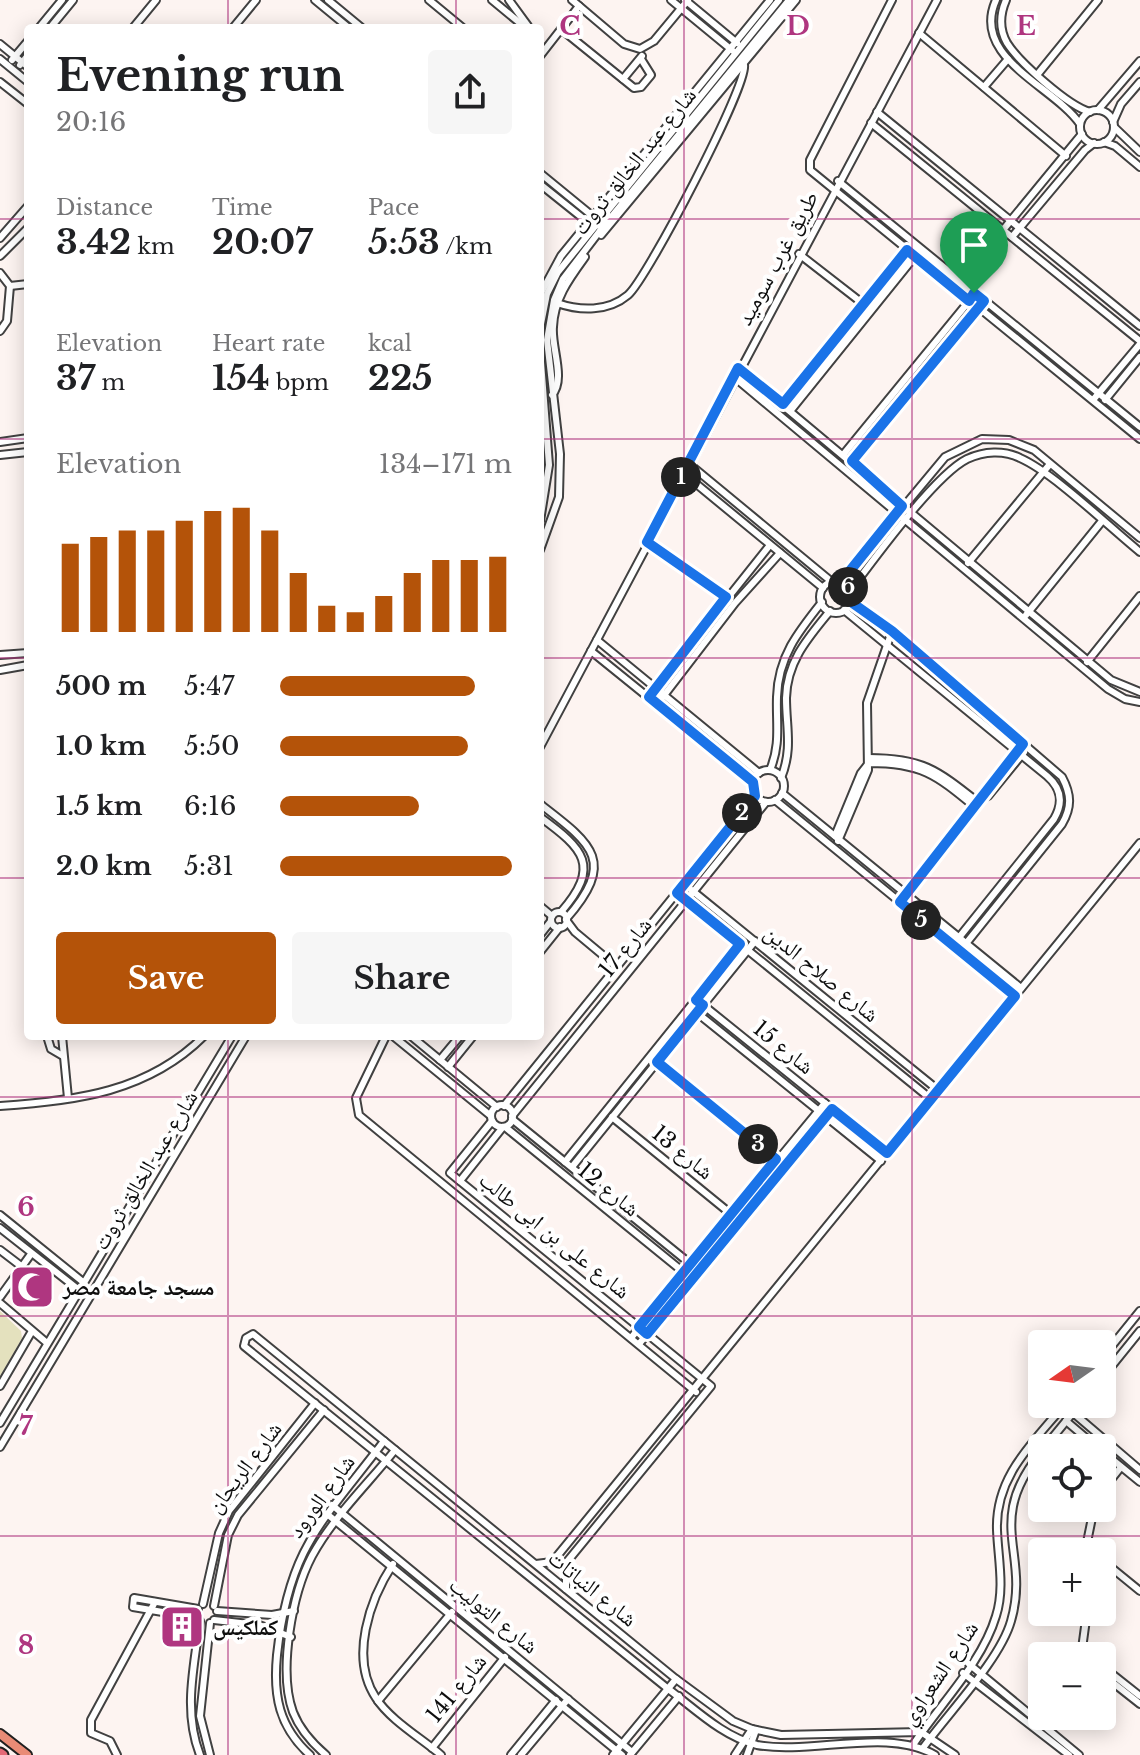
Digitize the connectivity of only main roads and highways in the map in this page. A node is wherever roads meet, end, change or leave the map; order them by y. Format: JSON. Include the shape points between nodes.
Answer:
{"nodes":[{"id":1,"x":0,"y":1734,"type":"edge"},
{"id":2,"x":27,"y":1755,"type":"edge"}],
"edges":[{"from":1,"to":2,"type":"main road"}]}
